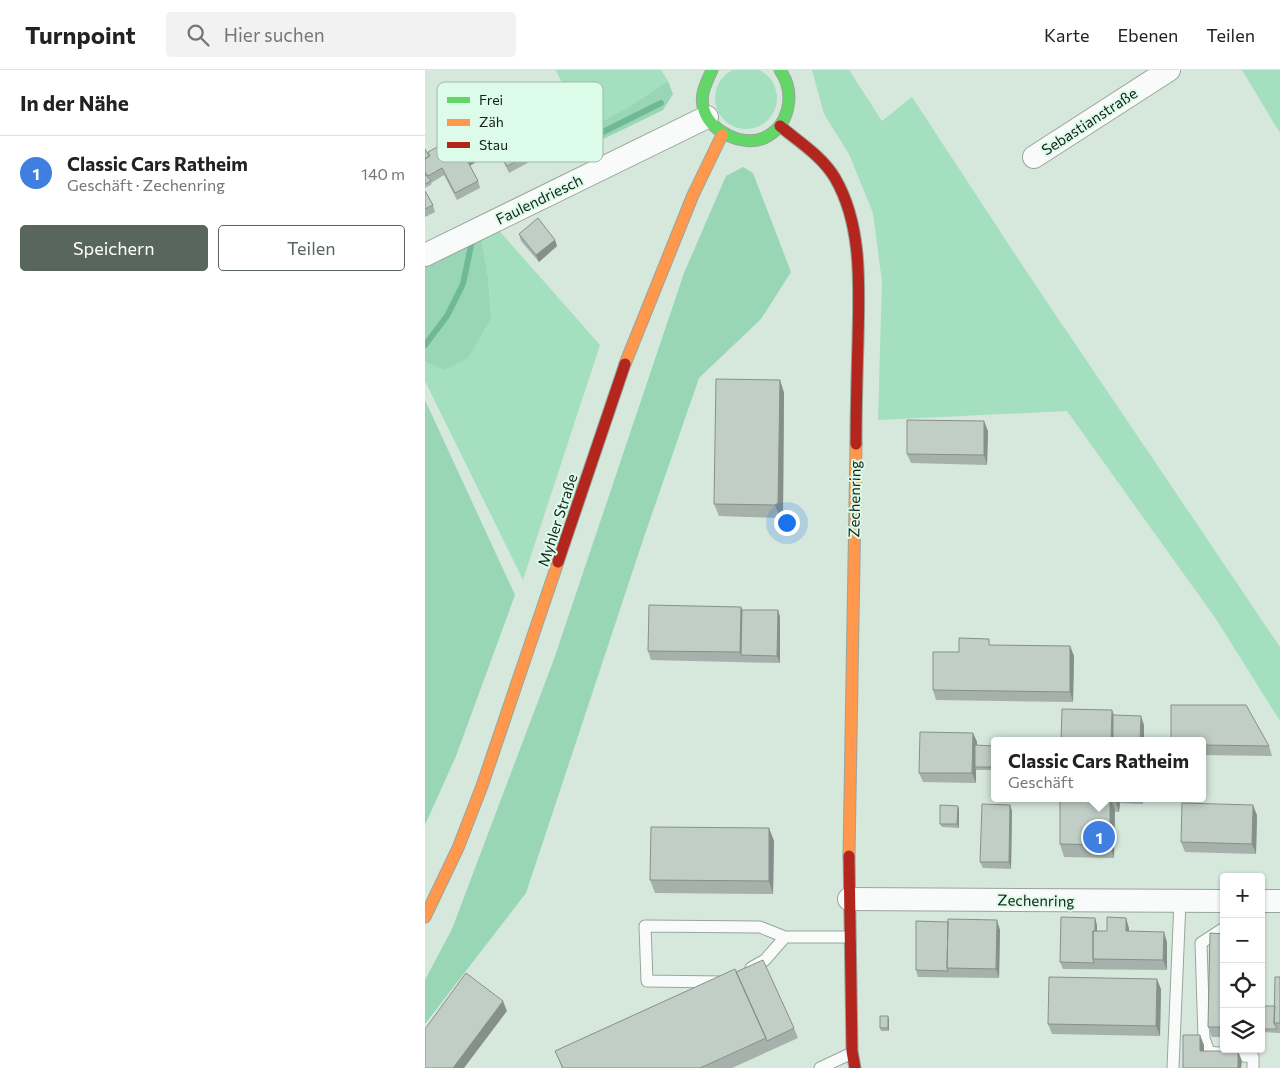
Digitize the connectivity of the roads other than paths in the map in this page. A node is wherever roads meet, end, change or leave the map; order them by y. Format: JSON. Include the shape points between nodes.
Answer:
{"nodes":[{"id":1,"x":780,"y":70,"type":"edge"},
{"id":2,"x":1169,"y":70,"type":"edge"},
{"id":3,"x":706,"y":72,"type":"edge"},
{"id":4,"x":707,"y":118,"type":"junction"},
{"id":5,"x":780,"y":126,"type":"junction"},
{"id":6,"x":722,"y":135,"type":"junction"},
{"id":7,"x":1035,"y":157,"type":"dead end"},
{"id":8,"x":425,"y":255,"type":"edge"},
{"id":9,"x":849,"y":899,"type":"junction"},
{"id":10,"x":1180,"y":901,"type":"junction"},
{"id":11,"x":1220,"y":901,"type":"edge"},
{"id":12,"x":1265,"y":901,"type":"edge"},
{"id":13,"x":1280,"y":901,"type":"edge"},
{"id":14,"x":426,"y":912,"type":"edge"},
{"id":15,"x":1220,"y":931,"type":"edge"},
{"id":16,"x":785,"y":937,"type":"junction"},
{"id":17,"x":850,"y":937,"type":"junction"},
{"id":18,"x":852,"y":1053,"type":"junction"},
{"id":19,"x":820,"y":1068,"type":"edge"},
{"id":20,"x":855,"y":1068,"type":"edge"},
{"id":21,"x":1173,"y":1068,"type":"edge"},
{"id":22,"x":1253,"y":1068,"type":"edge"}],
"edges":[{"from":1,"to":5,"type":"main road","via":[[787,81],[790,97]]},
{"from":2,"to":7,"type":"street","name":"Sebastianstraße"},
{"from":3,"to":4,"type":"main road","via":[[702,97]]},
{"from":4,"to":6,"type":"main road"},
{"from":4,"to":8,"type":"street","name":"Faulendriesch"},
{"from":5,"to":6,"type":"main road","via":[[757,140],[744,141]]},
{"from":5,"to":9,"type":"main road","name":"Zechenring","via":[[825,165],[840,188],[852,220],[859,281]]},
{"from":6,"to":14,"type":"main road","name":"Myhler Straße","via":[[693,195],[633,343],[482,786],[458,848]]},
{"from":9,"to":10,"type":"street","name":"Zechenring"},
{"from":9,"to":17,"type":"main road","name":"Zechenring"},
{"from":10,"to":11,"type":"street","name":"Zechenring"},
{"from":10,"to":21,"type":"lane"},
{"from":12,"to":13,"type":"street"},
{"from":15,"to":22,"type":"lane","via":[[1201,943],[1204,1038],[1209,1052],[1253,1057]]},
{"from":16,"to":16,"type":"lane","via":[[760,927],[645,926],[647,982],[722,982],[765,960]]},
{"from":16,"to":17,"type":"lane"},
{"from":17,"to":18,"type":"main road","name":"Zechenring"},
{"from":18,"to":19,"type":"lane"},
{"from":18,"to":20,"type":"main road","name":"Zechenring"}]}
